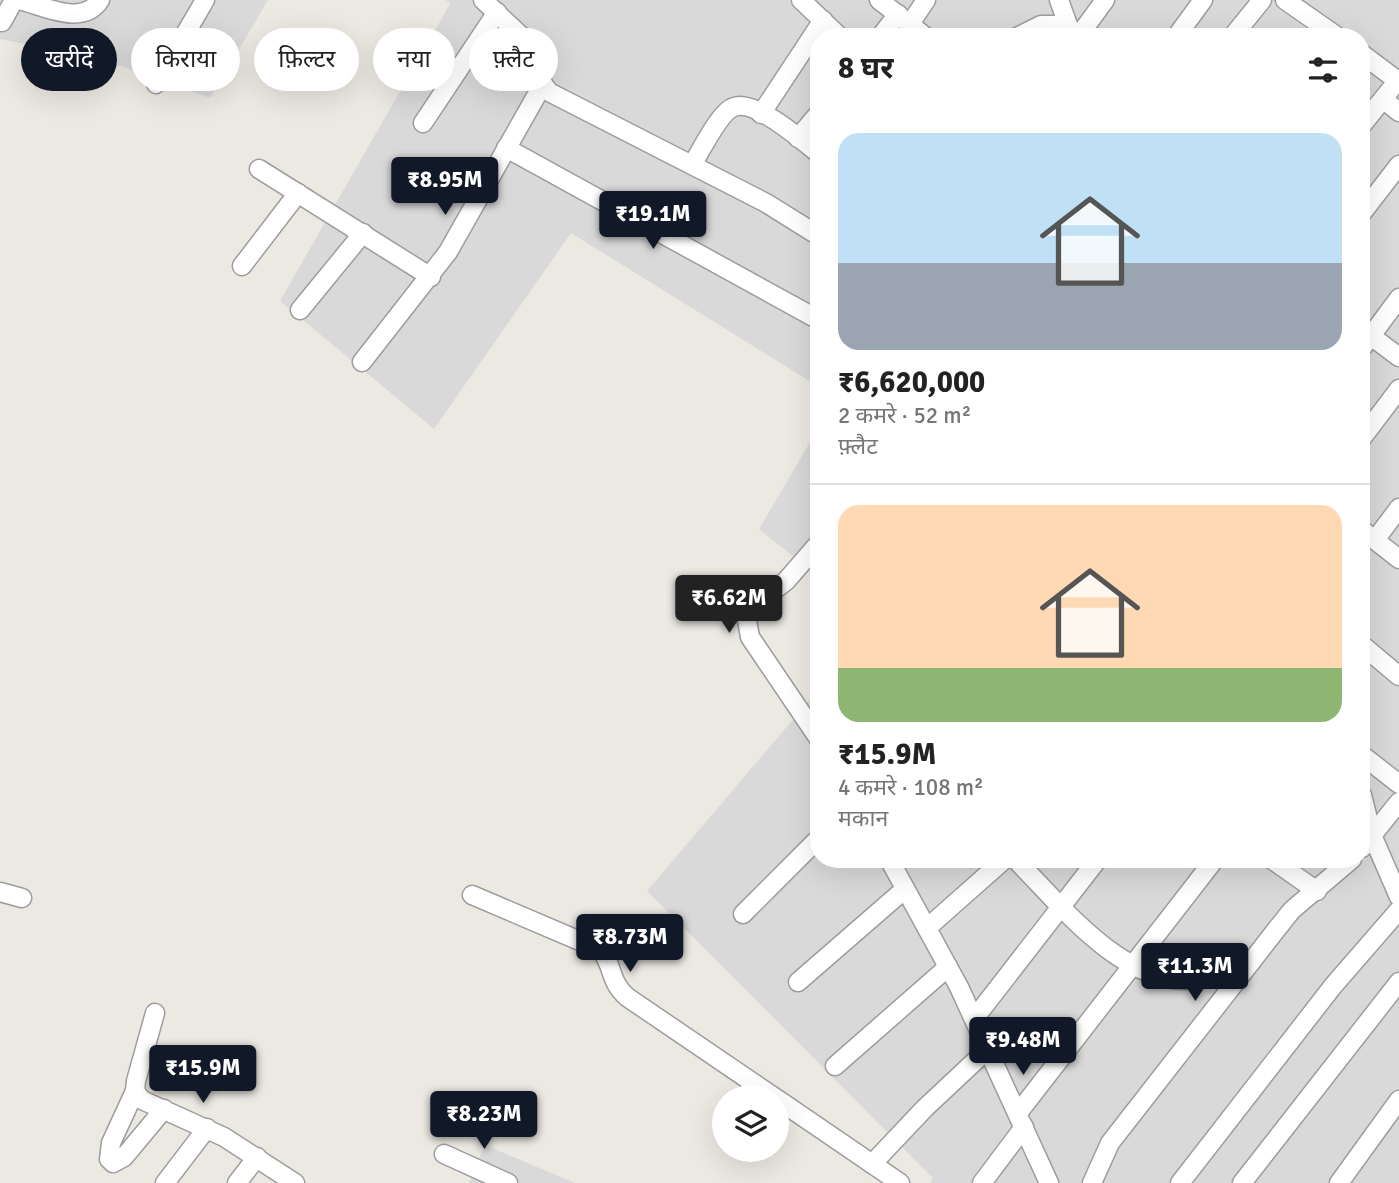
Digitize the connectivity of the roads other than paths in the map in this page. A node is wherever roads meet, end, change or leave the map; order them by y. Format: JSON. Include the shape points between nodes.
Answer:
{"nodes":[{"id":1,"x":16,"y":0,"type":"edge"},
{"id":2,"x":100,"y":0,"type":"edge"},
{"id":3,"x":205,"y":0,"type":"edge"},
{"id":4,"x":801,"y":0,"type":"edge"},
{"id":5,"x":879,"y":0,"type":"edge"},
{"id":6,"x":926,"y":0,"type":"edge"},
{"id":7,"x":1059,"y":0,"type":"edge"},
{"id":8,"x":1105,"y":0,"type":"edge"},
{"id":9,"x":1203,"y":0,"type":"edge"},
{"id":10,"x":1262,"y":0,"type":"edge"},
{"id":11,"x":1285,"y":0,"type":"edge"},
{"id":12,"x":490,"y":6,"type":"edge"},
{"id":13,"x":904,"y":19,"type":"junction"},
{"id":14,"x":823,"y":20,"type":"junction"},
{"id":15,"x":2,"y":22,"type":"dead end"},
{"id":16,"x":189,"y":28,"type":"edge"},
{"id":17,"x":513,"y":28,"type":"edge"},
{"id":18,"x":818,"y":28,"type":"edge"},
{"id":19,"x":831,"y":28,"type":"edge"},
{"id":20,"x":892,"y":28,"type":"edge"},
{"id":21,"x":915,"y":28,"type":"edge"},
{"id":22,"x":1035,"y":28,"type":"edge"},
{"id":23,"x":1053,"y":28,"type":"edge"},
{"id":24,"x":1071,"y":28,"type":"edge"},
{"id":25,"x":1078,"y":28,"type":"edge"},
{"id":26,"x":1183,"y":28,"type":"edge"},
{"id":27,"x":1239,"y":28,"type":"edge"},
{"id":28,"x":1324,"y":28,"type":"edge"},
{"id":29,"x":810,"y":40,"type":"edge"},
{"id":30,"x":1370,"y":60,"type":"edge"},
{"id":31,"x":1398,"y":80,"type":"edge"},
{"id":32,"x":538,"y":91,"type":"edge"},
{"id":33,"x":552,"y":91,"type":"edge"},
{"id":34,"x":1383,"y":99,"type":"junction"},
{"id":35,"x":1399,"y":112,"type":"edge"},
{"id":36,"x":761,"y":114,"type":"junction"},
{"id":37,"x":1370,"y":115,"type":"edge"},
{"id":38,"x":423,"y":123,"type":"dead end"},
{"id":39,"x":810,"y":124,"type":"edge"},
{"id":40,"x":798,"y":138,"type":"junction"},
{"id":41,"x":810,"y":147,"type":"edge"},
{"id":42,"x":506,"y":148,"type":"junction"},
{"id":43,"x":692,"y":164,"type":"junction"},
{"id":44,"x":1399,"y":164,"type":"edge"},
{"id":45,"x":259,"y":169,"type":"dead end"},
{"id":46,"x":298,"y":193,"type":"junction"},
{"id":47,"x":1370,"y":202,"type":"edge"},
{"id":48,"x":810,"y":230,"type":"edge"},
{"id":49,"x":363,"y":233,"type":"junction"},
{"id":50,"x":243,"y":266,"type":"dead end"},
{"id":51,"x":430,"y":276,"type":"junction"},
{"id":52,"x":1399,"y":298,"type":"edge"},
{"id":53,"x":300,"y":310,"type":"dead end"},
{"id":54,"x":810,"y":315,"type":"edge"},
{"id":55,"x":1370,"y":337,"type":"edge"},
{"id":56,"x":1370,"y":344,"type":"edge"},
{"id":57,"x":1399,"y":357,"type":"edge"},
{"id":58,"x":362,"y":362,"type":"dead end"},
{"id":59,"x":1399,"y":389,"type":"edge"},
{"id":60,"x":1370,"y":427,"type":"edge"},
{"id":61,"x":1399,"y":508,"type":"edge"},
{"id":62,"x":1370,"y":533,"type":"edge"},
{"id":63,"x":1370,"y":537,"type":"edge"},
{"id":64,"x":810,"y":553,"type":"edge"},
{"id":65,"x":1399,"y":559,"type":"edge"},
{"id":66,"x":1370,"y":652,"type":"edge"},
{"id":67,"x":1399,"y":676,"type":"edge"},
{"id":68,"x":810,"y":725,"type":"edge"},
{"id":69,"x":1370,"y":761,"type":"edge"},
{"id":70,"x":1399,"y":784,"type":"edge"},
{"id":71,"x":1399,"y":802,"type":"edge"},
{"id":72,"x":1370,"y":838,"type":"edge"},
{"id":73,"x":1370,"y":842,"type":"edge"},
{"id":74,"x":1370,"y":844,"type":"edge"},
{"id":75,"x":810,"y":847,"type":"edge"},
{"id":76,"x":1399,"y":864,"type":"edge"},
{"id":77,"x":894,"y":868,"type":"edge"},
{"id":78,"x":995,"y":868,"type":"edge"},
{"id":79,"x":1024,"y":868,"type":"edge"},
{"id":80,"x":1091,"y":868,"type":"edge"},
{"id":81,"x":1207,"y":868,"type":"edge"},
{"id":82,"x":1284,"y":868,"type":"edge"},
{"id":83,"x":1342,"y":868,"type":"edge"},
{"id":84,"x":905,"y":889,"type":"junction"},
{"id":85,"x":1317,"y":891,"type":"junction"},
{"id":86,"x":0,"y":892,"type":"edge"},
{"id":87,"x":472,"y":895,"type":"dead end"},
{"id":88,"x":1399,"y":897,"type":"edge"},
{"id":89,"x":22,"y":898,"type":"dead end"},
{"id":90,"x":1061,"y":905,"type":"junction"},
{"id":91,"x":1399,"y":910,"type":"edge"},
{"id":92,"x":743,"y":914,"type":"dead end"},
{"id":93,"x":926,"y":928,"type":"junction"},
{"id":94,"x":1252,"y":961,"type":"junction"},
{"id":95,"x":1133,"y":964,"type":"junction"},
{"id":96,"x":948,"y":967,"type":"junction"},
{"id":97,"x":798,"y":982,"type":"dead end"},
{"id":98,"x":1399,"y":982,"type":"edge"},
{"id":99,"x":155,"y":1013,"type":"dead end"},
{"id":100,"x":974,"y":1019,"type":"junction"},
{"id":101,"x":988,"y":1049,"type":"junction"},
{"id":102,"x":835,"y":1066,"type":"dead end"},
{"id":103,"x":757,"y":1085,"type":"edge"},
{"id":104,"x":135,"y":1091,"type":"junction"},
{"id":105,"x":1399,"y":1100,"type":"edge"},
{"id":106,"x":789,"y":1107,"type":"edge"},
{"id":107,"x":164,"y":1110,"type":"junction"},
{"id":108,"x":1021,"y":1120,"type":"junction"},
{"id":109,"x":207,"y":1128,"type":"junction"},
{"id":110,"x":444,"y":1154,"type":"dead end"},
{"id":111,"x":257,"y":1157,"type":"junction"},
{"id":112,"x":872,"y":1164,"type":"junction"},
{"id":113,"x":165,"y":1183,"type":"edge"},
{"id":114,"x":237,"y":1183,"type":"edge"},
{"id":115,"x":295,"y":1183,"type":"edge"},
{"id":116,"x":508,"y":1183,"type":"edge"},
{"id":117,"x":900,"y":1183,"type":"edge"},
{"id":118,"x":982,"y":1183,"type":"edge"},
{"id":119,"x":1049,"y":1183,"type":"edge"},
{"id":120,"x":1092,"y":1183,"type":"edge"},
{"id":121,"x":1180,"y":1183,"type":"edge"},
{"id":122,"x":1242,"y":1183,"type":"edge"},
{"id":123,"x":1339,"y":1183,"type":"edge"}],
"edges":[{"from":1,"to":2,"type":"street","via":[[78,15],[90,12]]},
{"from":1,"to":15,"type":"street"},
{"from":3,"to":16,"type":"street"},
{"from":4,"to":14,"type":"street"},
{"from":5,"to":13,"type":"street"},
{"from":6,"to":13,"type":"street"},
{"from":7,"to":24,"type":"street"},
{"from":8,"to":25,"type":"street"},
{"from":9,"to":26,"type":"street"},
{"from":10,"to":27,"type":"street"},
{"from":11,"to":28,"type":"street"},
{"from":12,"to":17,"type":"street"},
{"from":12,"to":38,"type":"street"},
{"from":13,"to":20,"type":"street"},
{"from":13,"to":21,"type":"street"},
{"from":14,"to":18,"type":"street"},
{"from":14,"to":19,"type":"street"},
{"from":22,"to":23,"type":"street"},
{"from":29,"to":36,"type":"street"},
{"from":30,"to":31,"type":"street"},
{"from":31,"to":34,"type":"street"},
{"from":32,"to":42,"type":"street"},
{"from":33,"to":43,"type":"street"},
{"from":34,"to":35,"type":"street"},
{"from":34,"to":37,"type":"street"},
{"from":36,"to":40,"type":"street"},
{"from":36,"to":43,"type":"street","via":[[742,106],[727,111]]},
{"from":39,"to":40,"type":"street"},
{"from":40,"to":41,"type":"street"},
{"from":42,"to":51,"type":"street"},
{"from":42,"to":54,"type":"street"},
{"from":43,"to":48,"type":"street"},
{"from":44,"to":47,"type":"street"},
{"from":45,"to":46,"type":"street"},
{"from":46,"to":49,"type":"street"},
{"from":46,"to":50,"type":"street"},
{"from":49,"to":51,"type":"street"},
{"from":49,"to":53,"type":"street"},
{"from":51,"to":58,"type":"street"},
{"from":52,"to":55,"type":"street"},
{"from":56,"to":57,"type":"street"},
{"from":59,"to":60,"type":"street"},
{"from":61,"to":62,"type":"street"},
{"from":63,"to":65,"type":"street"},
{"from":64,"to":68,"type":"street","via":[[746,615],[750,638]]},
{"from":66,"to":67,"type":"street"},
{"from":69,"to":70,"type":"street"},
{"from":71,"to":72,"type":"street"},
{"from":73,"to":76,"type":"street"},
{"from":74,"to":88,"type":"street"},
{"from":75,"to":92,"type":"street"},
{"from":77,"to":84,"type":"street"},
{"from":78,"to":93,"type":"street"},
{"from":79,"to":90,"type":"street"},
{"from":80,"to":90,"type":"street"},
{"from":81,"to":95,"type":"street"},
{"from":82,"to":85,"type":"street"},
{"from":83,"to":85,"type":"street"},
{"from":84,"to":93,"type":"street"},
{"from":84,"to":97,"type":"street"},
{"from":85,"to":94,"type":"street","via":[[1292,911]]},
{"from":86,"to":89,"type":"street"},
{"from":87,"to":103,"type":"street","via":[[601,950],[612,980],[627,998]]},
{"from":90,"to":95,"type":"street","via":[[1099,944]]},
{"from":90,"to":100,"type":"street"},
{"from":91,"to":121,"type":"street","via":[[1333,986]]},
{"from":93,"to":96,"type":"street"},
{"from":94,"to":95,"type":"street","via":[[1191,979],[1157,976]]},
{"from":94,"to":120,"type":"street","via":[[1110,1143]]},
{"from":95,"to":108,"type":"street"},
{"from":96,"to":100,"type":"street"},
{"from":96,"to":102,"type":"street"},
{"from":98,"to":122,"type":"street"},
{"from":99,"to":104,"type":"street"},
{"from":100,"to":101,"type":"street"},
{"from":101,"to":108,"type":"street"},
{"from":101,"to":112,"type":"street"},
{"from":104,"to":107,"type":"street","via":[[142,1100]]},
{"from":104,"to":107,"type":"street","via":[[111,1143],[109,1159],[113,1163],[124,1157]]},
{"from":105,"to":123,"type":"street"},
{"from":106,"to":112,"type":"street"},
{"from":107,"to":109,"type":"street"},
{"from":108,"to":118,"type":"street"},
{"from":108,"to":119,"type":"street"},
{"from":109,"to":111,"type":"street"},
{"from":109,"to":113,"type":"street"},
{"from":110,"to":116,"type":"street"},
{"from":111,"to":114,"type":"street"},
{"from":111,"to":115,"type":"street"},
{"from":112,"to":117,"type":"street"}]}
